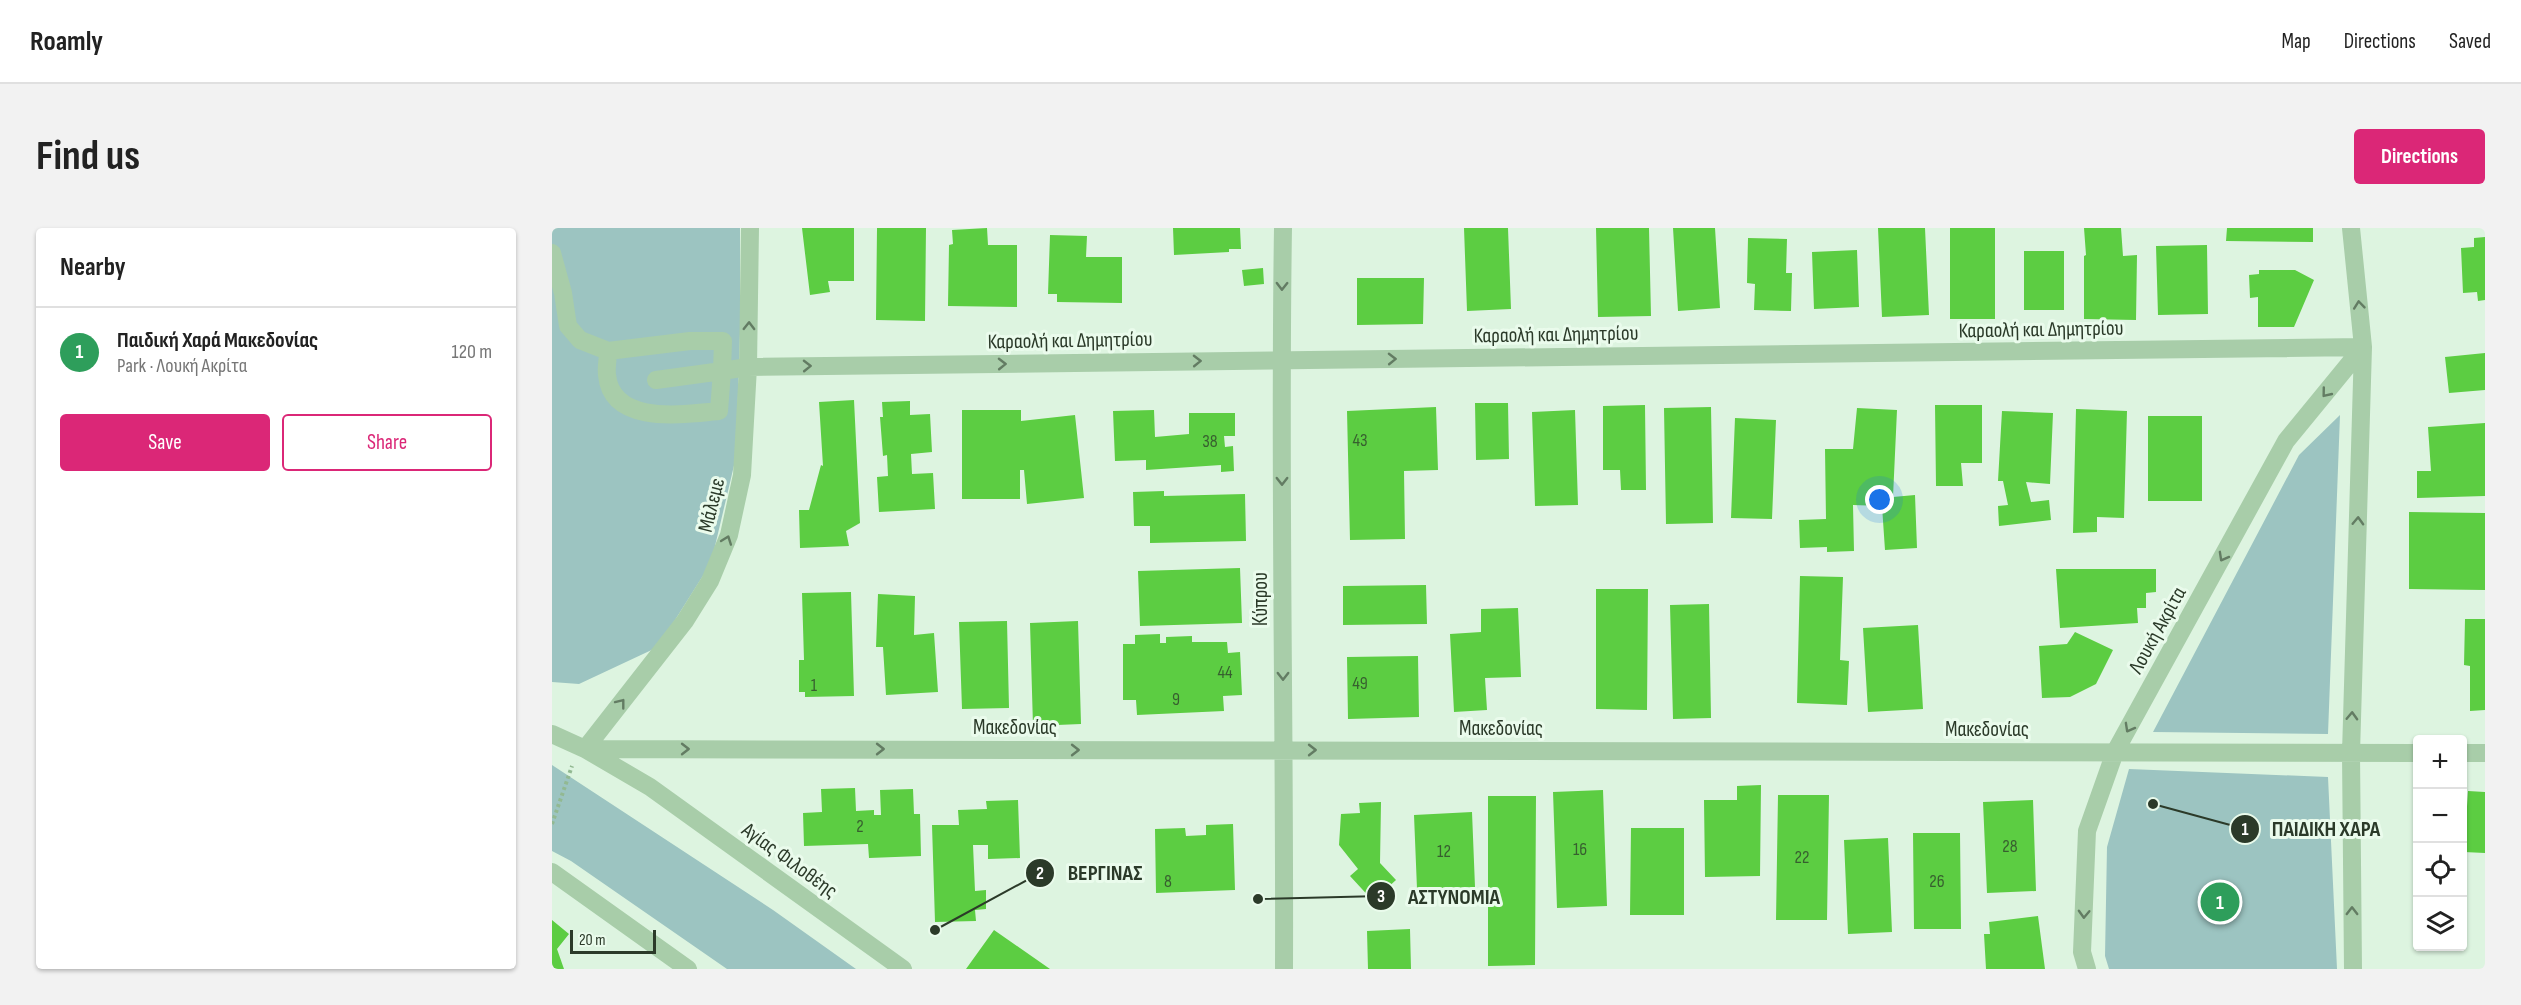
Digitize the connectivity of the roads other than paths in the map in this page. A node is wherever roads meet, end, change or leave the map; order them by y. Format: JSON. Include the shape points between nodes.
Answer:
{"nodes":[{"id":1,"x":750,"y":228,"type":"edge"},
{"id":2,"x":1283,"y":228,"type":"edge"},
{"id":3,"x":2351,"y":228,"type":"edge"},
{"id":4,"x":553,"y":262,"type":"edge"},
{"id":5,"x":2364,"y":347,"type":"junction"},
{"id":6,"x":608,"y":351,"type":"junction"},
{"id":7,"x":1281,"y":360,"type":"junction"},
{"id":8,"x":748,"y":367,"type":"junction"},
{"id":9,"x":722,"y":371,"type":"junction"},
{"id":10,"x":656,"y":380,"type":"dead end"},
{"id":11,"x":552,"y":734,"type":"edge"},
{"id":12,"x":585,"y":748,"type":"junction"},
{"id":13,"x":656,"y":749,"type":"junction"},
{"id":14,"x":1285,"y":750,"type":"junction"},
{"id":15,"x":2115,"y":752,"type":"junction"},
{"id":16,"x":2351,"y":753,"type":"junction"},
{"id":17,"x":2413,"y":753,"type":"edge"},
{"id":18,"x":2467,"y":753,"type":"edge"},
{"id":19,"x":2485,"y":753,"type":"edge"},
{"id":20,"x":650,"y":787,"type":"junction"},
{"id":21,"x":552,"y":872,"type":"edge"},
{"id":22,"x":688,"y":969,"type":"edge"},
{"id":23,"x":903,"y":969,"type":"edge"},
{"id":24,"x":1284,"y":969,"type":"edge"},
{"id":25,"x":2087,"y":969,"type":"edge"},
{"id":26,"x":2353,"y":969,"type":"edge"}],
"edges":[{"from":8,"to":1,"type":"street","name":"Μάλεμε","one_way":true},
{"from":2,"to":7,"type":"street","name":"Κύπρου","one_way":true},
{"from":5,"to":3,"type":"street","one_way":true},
{"from":4,"to":6,"type":"street","via":[[568,326],[580,340]]},
{"from":7,"to":5,"type":"street","name":"Καραολή και Δημητρίου","one_way":true},
{"from":5,"to":15,"type":"street","name":"Λουκή Ακρίτα","one_way":true,"via":[[2286,441]]},
{"from":16,"to":5,"type":"street","one_way":true},
{"from":6,"to":9,"type":"street","via":[[723,341]]},
{"from":6,"to":9,"type":"street","via":[[607,376],[614,394],[631,409],[663,415],[719,411]]},
{"from":8,"to":7,"type":"street","name":"Καραολή και Δημητρίου","one_way":true},
{"from":7,"to":14,"type":"street","name":"Κύπρου","one_way":true},
{"from":8,"to":9,"type":"street","name":"Καραολή και Δημητρίου"},
{"from":12,"to":8,"type":"street","name":"Μάλεμε","one_way":true,"via":[[685,621],[710,581],[729,535],[742,475]]},
{"from":9,"to":10,"type":"street","name":"Καραολή και Δημητρίου"},
{"from":11,"to":12,"type":"street","name":"Αγίας Φιλοθέης"},
{"from":12,"to":13,"type":"street","name":"Μακεδονίας"},
{"from":12,"to":20,"type":"street","name":"Αγίας Φιλοθέης"},
{"from":13,"to":14,"type":"street","name":"Μακεδονίας","one_way":true},
{"from":13,"to":20,"type":"street","via":[[645,757]]},
{"from":14,"to":15,"type":"street","name":"Μακεδονίας","one_way":true},
{"from":14,"to":24,"type":"street","name":"Κύπρου"},
{"from":15,"to":16,"type":"street","name":"Μακεδονίας"},
{"from":15,"to":25,"type":"street","name":"Λουκή Ακρίτα","one_way":true,"via":[[2087,831],[2082,952]]},
{"from":16,"to":17,"type":"street","name":"Μακεδονίας"},
{"from":26,"to":16,"type":"street","one_way":true},
{"from":18,"to":19,"type":"street"},
{"from":20,"to":23,"type":"street","name":"Αγίας Φιλοθέης"},
{"from":21,"to":22,"type":"street"}]}
